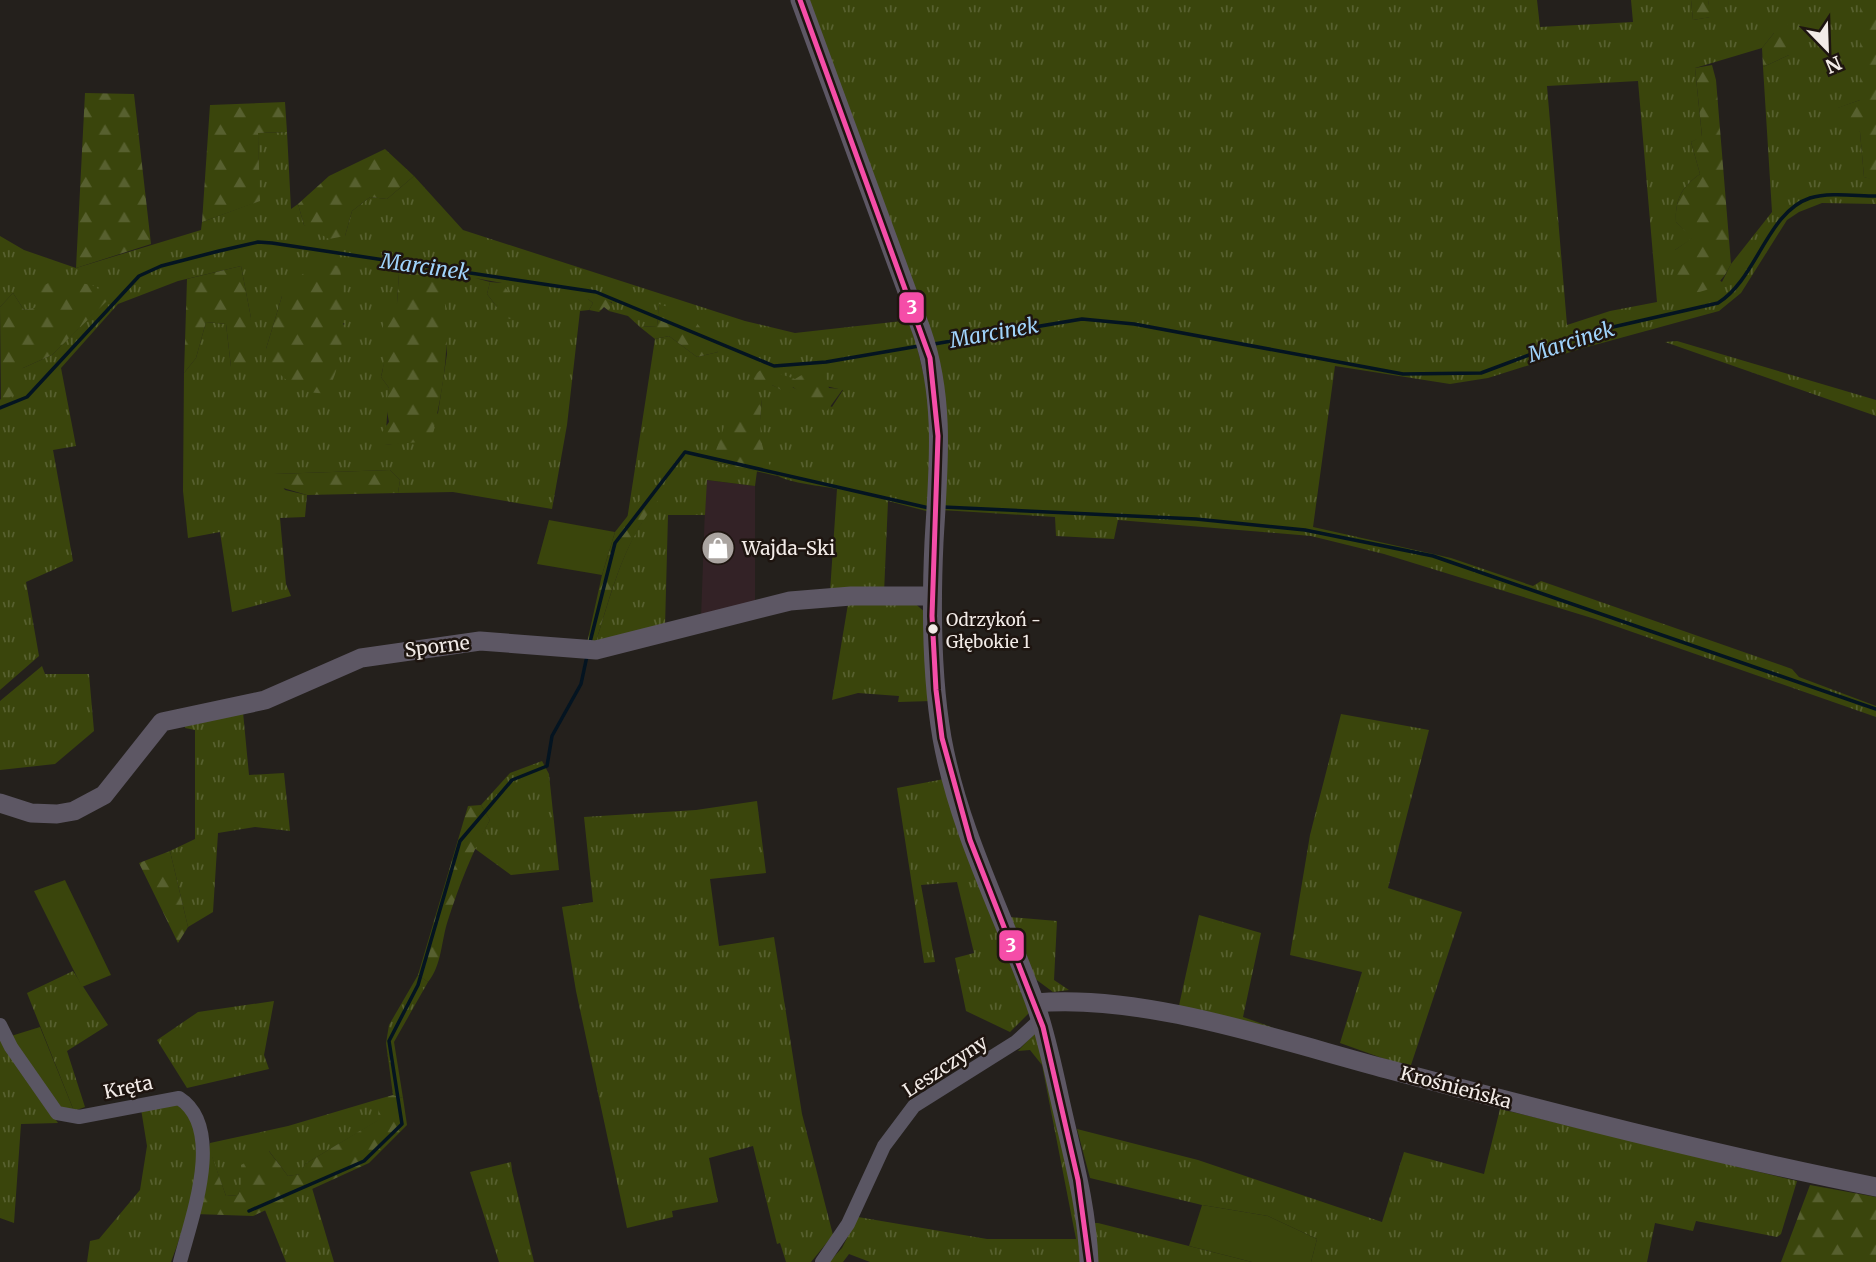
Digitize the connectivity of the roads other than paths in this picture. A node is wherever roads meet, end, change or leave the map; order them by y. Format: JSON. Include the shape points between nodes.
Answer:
{"nodes":[{"id":1,"x":800,"y":0,"type":"edge"},
{"id":2,"x":927,"y":596,"type":"junction"},
{"id":3,"x":0,"y":803,"type":"edge"},
{"id":4,"x":1038,"y":1011,"type":"junction"},
{"id":5,"x":0,"y":1025,"type":"edge"},
{"id":6,"x":1876,"y":1187,"type":"edge"},
{"id":7,"x":180,"y":1262,"type":"edge"},
{"id":8,"x":822,"y":1262,"type":"edge"},
{"id":9,"x":1090,"y":1262,"type":"edge"}],
"edges":[{"from":1,"to":2,"type":"street","via":[[926,344],[939,428]]},
{"from":2,"to":3,"type":"street","name":"Sporne","via":[[790,601],[647,640],[588,650],[480,641],[360,658],[265,700],[162,722],[95,803],[57,814],[31,813]]},
{"from":2,"to":4,"type":"street","via":[[949,778]]},
{"from":4,"to":6,"type":"street","name":"Krośnieńska","via":[[1084,1000],[1221,1025],[1600,1126]]},
{"from":4,"to":8,"type":"street","name":"Leszczyny","via":[[1016,1042],[914,1106],[884,1146],[848,1224]]},
{"from":4,"to":9,"type":"street","via":[[1079,1173]]},
{"from":5,"to":7,"type":"street","name":"Kręta","via":[[57,1113],[79,1117],[179,1098],[194,1110],[204,1155]]}]}
